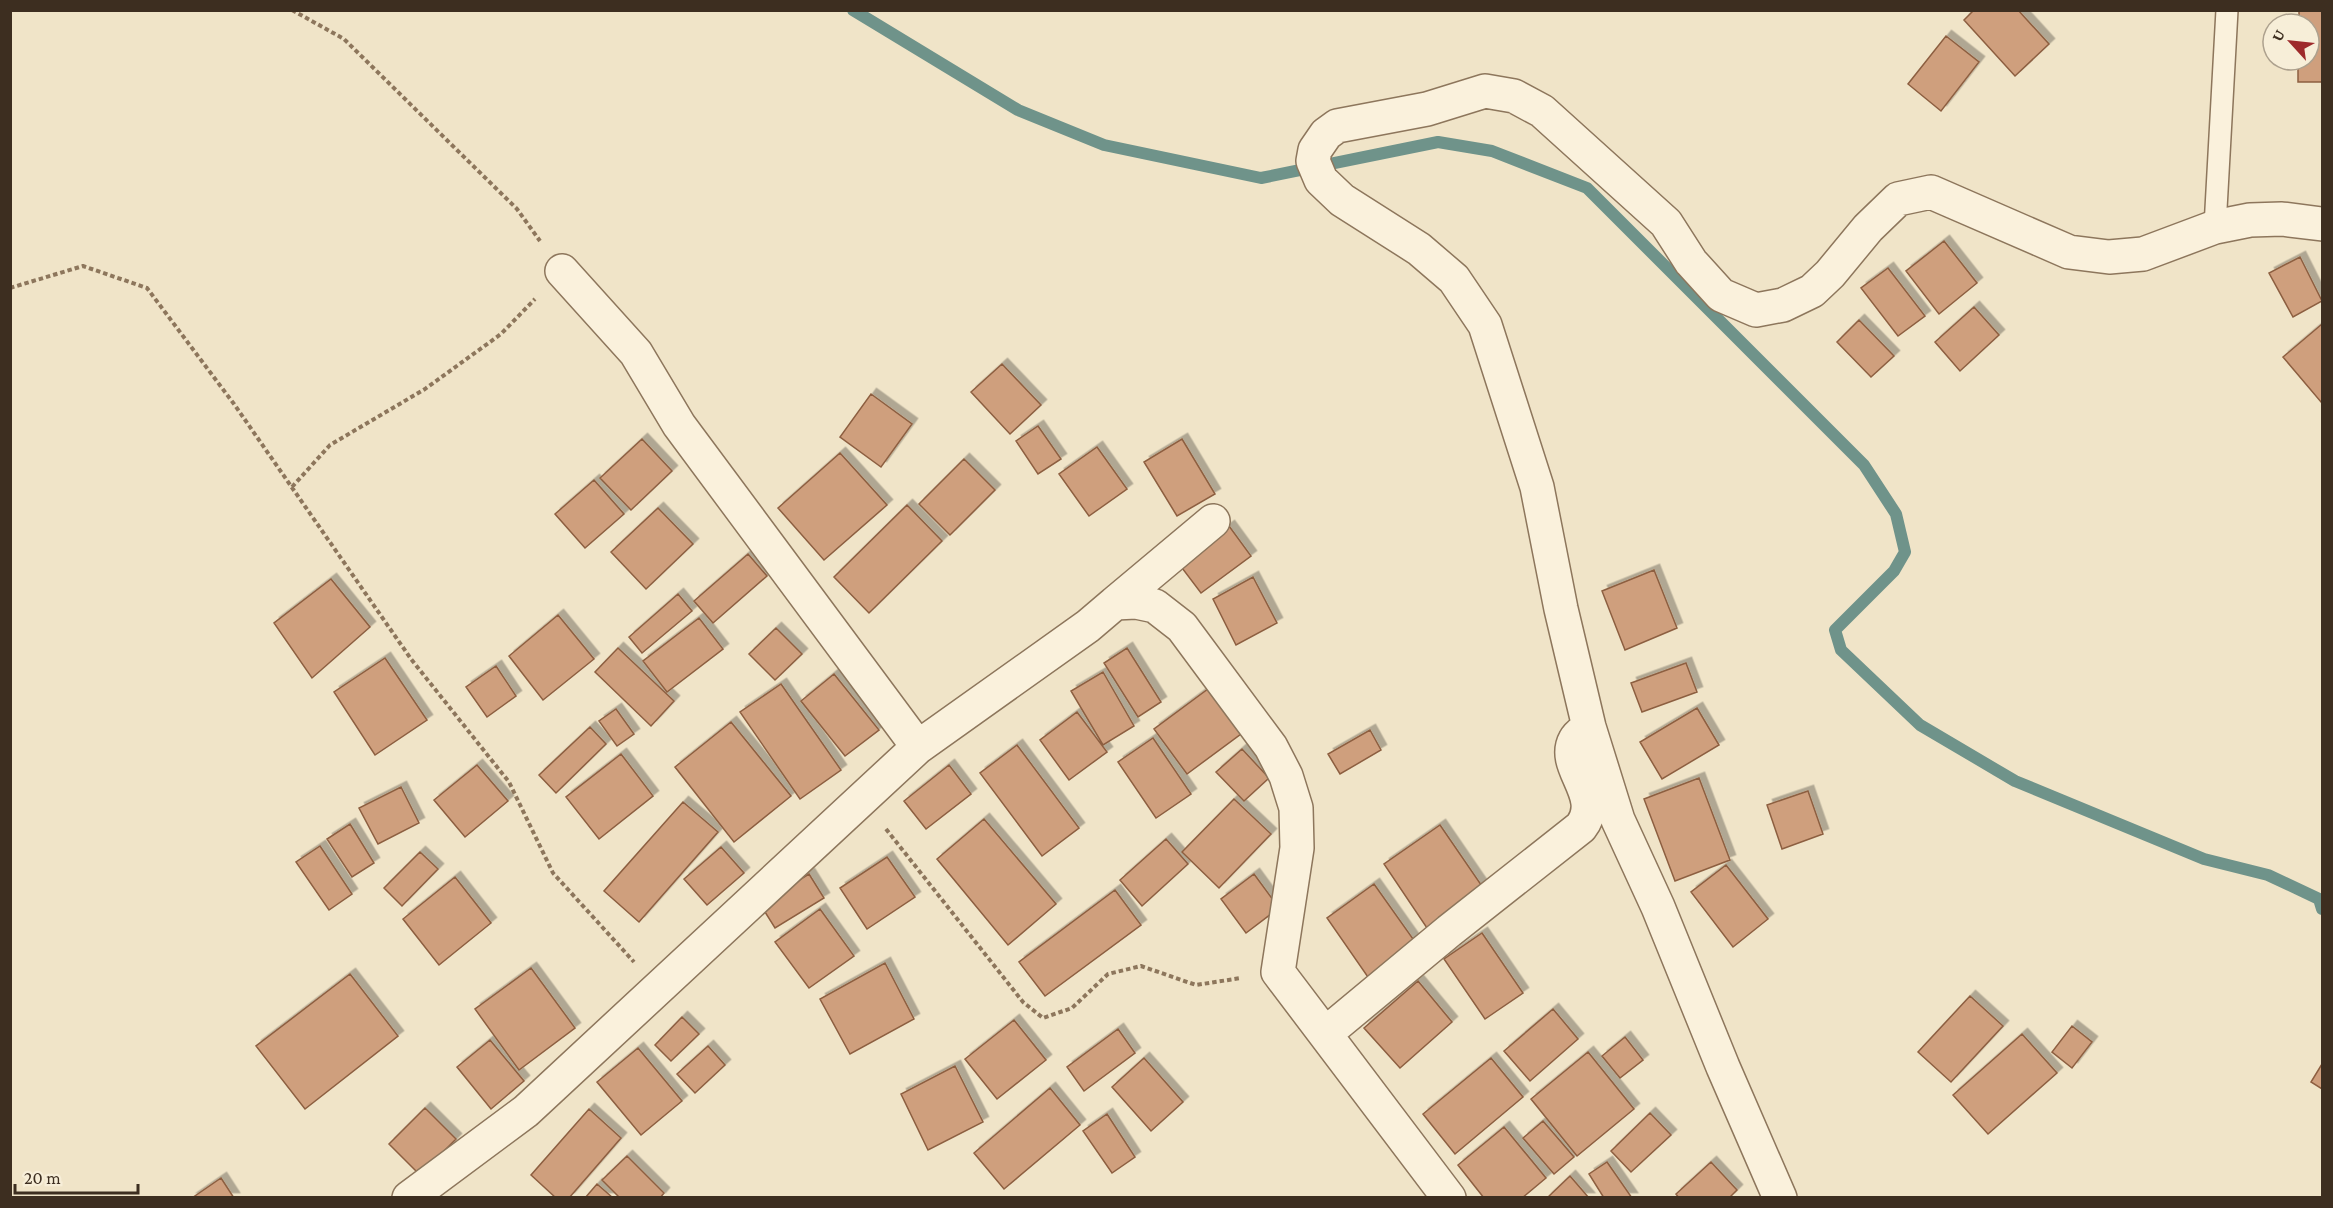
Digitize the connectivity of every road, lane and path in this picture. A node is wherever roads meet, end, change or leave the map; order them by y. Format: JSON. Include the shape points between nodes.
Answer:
{"nodes":[{"id":1,"x":292,"y":10,"type":"edge"},
{"id":2,"x":2227,"y":10,"type":"edge"},
{"id":3,"x":2322,"y":224,"type":"edge"},
{"id":4,"x":2215,"y":226,"type":"junction"},
{"id":5,"x":562,"y":271,"type":"junction"},
{"id":6,"x":10,"y":288,"type":"edge"},
{"id":7,"x":291,"y":488,"type":"junction"},
{"id":8,"x":1213,"y":521,"type":"dead end"},
{"id":9,"x":1115,"y":603,"type":"junction"},
{"id":10,"x":1589,"y":727,"type":"junction"},
{"id":11,"x":918,"y":747,"type":"junction"},
{"id":12,"x":863,"y":801,"type":"junction"},
{"id":13,"x":1278,"y":972,"type":"junction"},
{"id":14,"x":658,"y":989,"type":"junction"},
{"id":15,"x":1325,"y":1034,"type":"junction"},
{"id":16,"x":409,"y":1197,"type":"edge"},
{"id":17,"x":1449,"y":1197,"type":"edge"},
{"id":18,"x":1780,"y":1197,"type":"edge"}],
"edges":[{"from":1,"to":5,"type":"path","via":[[344,39],[517,209]]},
{"from":2,"to":4,"type":"lane"},
{"from":3,"to":4,"type":"street","via":[[2250,219]]},
{"from":4,"to":10,"type":"street","via":[[2143,254],[2109,257],[2069,252],[1931,192],[1898,199],[1812,291],[1783,305],[1756,310],[1721,295],[1691,262],[1666,223],[1542,111],[1514,96],[1485,91],[1427,109],[1337,126],[1326,134],[1313,161],[1321,180],[1342,200],[1419,249],[1454,279],[1485,325],[1537,487]]},
{"from":5,"to":7,"type":"path","via":[[501,334],[425,389],[330,445]]},
{"from":5,"to":11,"type":"street","via":[[636,352],[679,425]]},
{"from":6,"to":7,"type":"path","via":[[83,266],[147,288]]},
{"from":7,"to":14,"type":"path","via":[[411,659],[509,782],[553,873]]},
{"from":8,"to":9,"type":"street"},
{"from":9,"to":11,"type":"street"},
{"from":9,"to":13,"type":"street","via":[[1155,606],[1182,627],[1271,747],[1286,776],[1296,808],[1297,848]]},
{"from":10,"to":15,"type":"street","via":[[1576,737],[1571,752],[1590,807],[1581,827]]},
{"from":10,"to":18,"type":"street","via":[[1618,820]]},
{"from":11,"to":12,"type":"street"},
{"from":12,"to":13,"type":"path","via":[[1023,1002],[1043,1018],[1072,1008],[1108,974],[1141,966],[1196,985]]},
{"from":12,"to":14,"type":"street"},
{"from":13,"to":15,"type":"street"},
{"from":14,"to":16,"type":"street","via":[[526,1111]]},
{"from":15,"to":17,"type":"street"}]}
